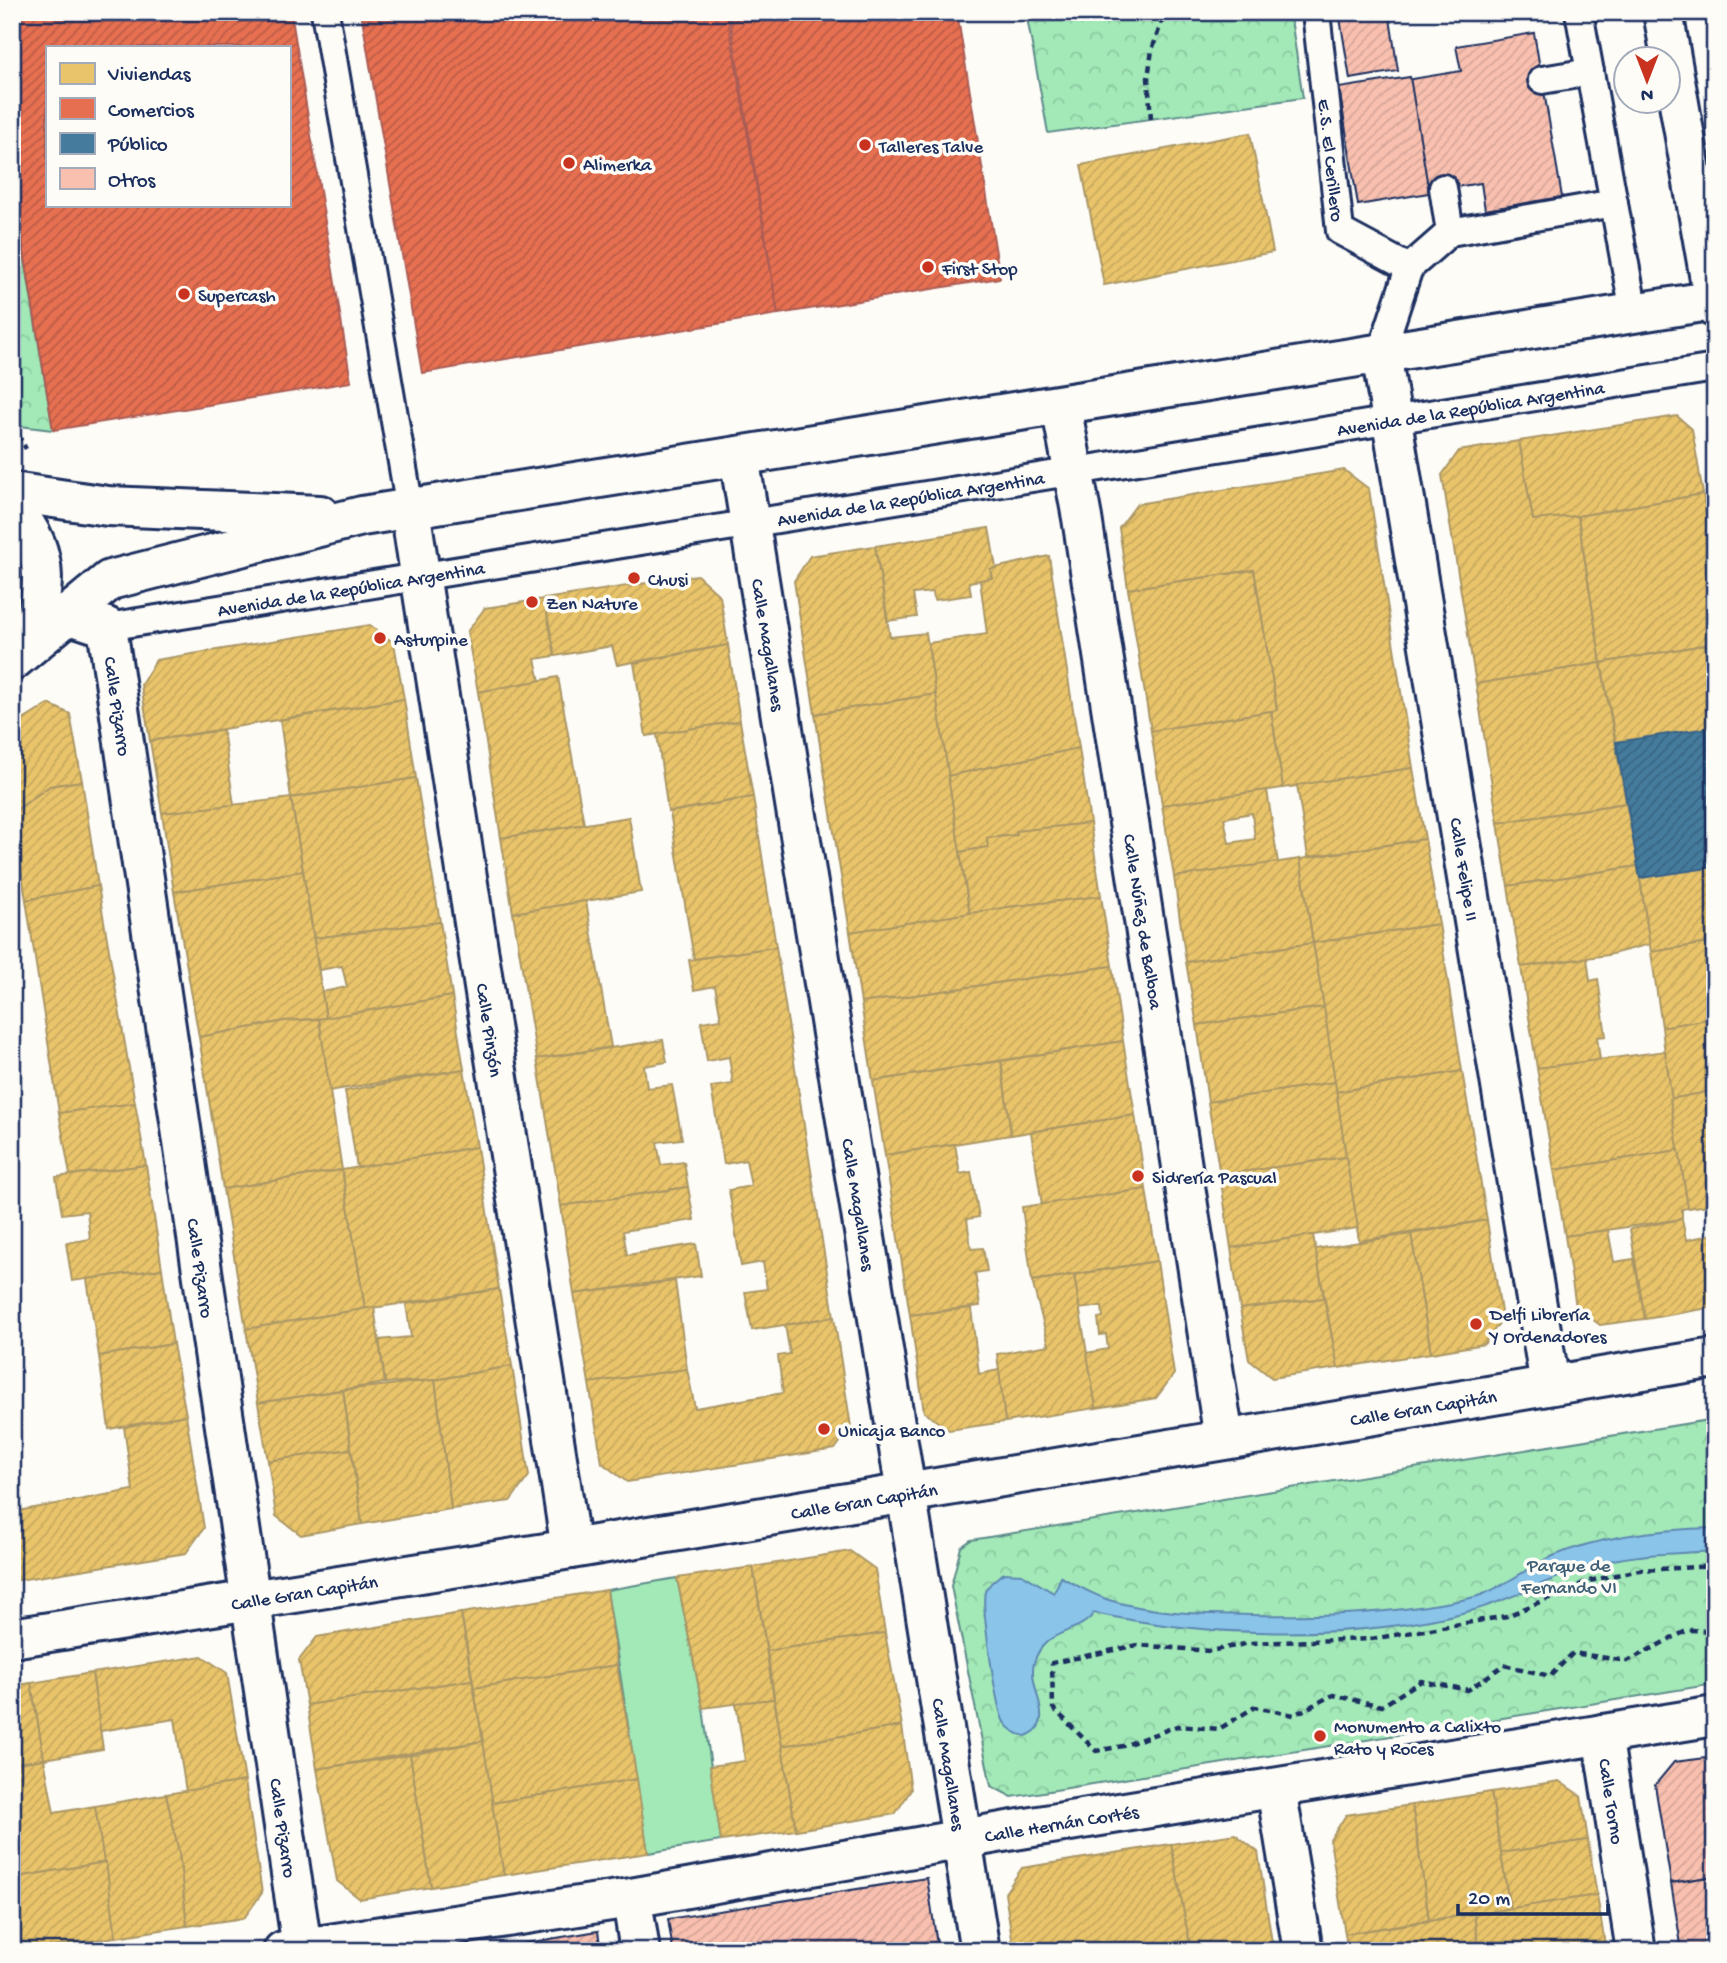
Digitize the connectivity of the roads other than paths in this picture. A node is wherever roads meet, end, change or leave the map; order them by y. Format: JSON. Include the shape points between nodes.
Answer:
{"nodes":[{"id":1,"x":325,"y":12,"type":"edge"},
{"id":2,"x":1317,"y":12,"type":"edge"},
{"id":3,"x":1579,"y":12,"type":"edge"},
{"id":4,"x":1663,"y":12,"type":"edge"},
{"id":5,"x":1590,"y":72,"type":"junction"},
{"id":6,"x":1542,"y":80,"type":"dead end"},
{"id":7,"x":1443,"y":188,"type":"dead end"},
{"id":8,"x":1614,"y":203,"type":"junction"},
{"id":9,"x":1450,"y":232,"type":"junction"},
{"id":10,"x":1409,"y":268,"type":"junction"},
{"id":11,"x":1714,"y":303,"type":"edge"},
{"id":12,"x":1634,"y":313,"type":"junction"},
{"id":13,"x":1381,"y":353,"type":"junction"},
{"id":14,"x":1715,"y":368,"type":"edge"},
{"id":15,"x":1061,"y":405,"type":"junction"},
{"id":16,"x":1393,"y":421,"type":"junction"},
{"id":17,"x":739,"y":456,"type":"junction"},
{"id":18,"x":1073,"y":471,"type":"junction"},
{"id":19,"x":12,"y":492,"type":"edge"},
{"id":20,"x":12,"y":509,"type":"edge"},
{"id":21,"x":410,"y":509,"type":"junction"},
{"id":22,"x":362,"y":516,"type":"junction"},
{"id":23,"x":750,"y":524,"type":"junction"},
{"id":24,"x":420,"y":576,"type":"junction"},
{"id":25,"x":67,"y":614,"type":"junction"},
{"id":26,"x":107,"y":627,"type":"junction"},
{"id":27,"x":19,"y":655,"type":"edge"},
{"id":28,"x":1715,"y":1358,"type":"edge"},
{"id":29,"x":1550,"y":1385,"type":"junction"},
{"id":30,"x":1224,"y":1439,"type":"junction"},
{"id":31,"x":906,"y":1493,"type":"junction"},
{"id":32,"x":571,"y":1549,"type":"junction"},
{"id":33,"x":250,"y":1601,"type":"junction"},
{"id":34,"x":12,"y":1639,"type":"edge"},
{"id":35,"x":1715,"y":1716,"type":"edge"},
{"id":36,"x":1602,"y":1734,"type":"junction"},
{"id":37,"x":1276,"y":1788,"type":"junction"},
{"id":38,"x":962,"y":1840,"type":"junction"},
{"id":39,"x":292,"y":1949,"type":"edge"},
{"id":40,"x":980,"y":1951,"type":"edge"},
{"id":41,"x":1303,"y":1951,"type":"edge"},
{"id":42,"x":1636,"y":1951,"type":"edge"}],
"edges":[{"from":1,"to":21,"type":"lane"},
{"from":2,"to":10,"type":"lane","name":"E.S. El Cerillero","via":[[1340,231]]},
{"from":3,"to":5,"type":"lane"},
{"from":4,"to":11,"type":"street"},
{"from":5,"to":6,"type":"lane"},
{"from":5,"to":8,"type":"lane"},
{"from":7,"to":9,"type":"lane"},
{"from":8,"to":9,"type":"lane"},
{"from":8,"to":12,"type":"lane"},
{"from":9,"to":10,"type":"lane"},
{"from":10,"to":13,"type":"lane"},
{"from":11,"to":12,"type":"street"},
{"from":12,"to":13,"type":"street"},
{"from":13,"to":15,"type":"street"},
{"from":13,"to":16,"type":"street","name":"Calle Felipe II"},
{"from":14,"to":16,"type":"lane","name":"Avenida de la República Argentina"},
{"from":15,"to":17,"type":"street"},
{"from":15,"to":18,"type":"street","name":"Calle Núñez de Balboa"},
{"from":16,"to":18,"type":"lane","name":"Avenida de la República Argentina"},
{"from":16,"to":29,"type":"street","name":"Calle Felipe II"},
{"from":17,"to":21,"type":"street"},
{"from":17,"to":23,"type":"street","name":"Calle Magallanes"},
{"from":18,"to":23,"type":"lane","name":"Avenida de la República Argentina"},
{"from":18,"to":30,"type":"street","name":"Calle Núñez de Balboa"},
{"from":19,"to":22,"type":"street","via":[[108,506]]},
{"from":20,"to":27,"type":"street","via":[[26,523],[41,562],[41,609]]},
{"from":21,"to":22,"type":"street"},
{"from":21,"to":24,"type":"street","name":"Calle Pinzón"},
{"from":22,"to":25,"type":"street","via":[[110,580]]},
{"from":23,"to":24,"type":"lane","name":"Avenida de la República Argentina"},
{"from":23,"to":31,"type":"street","name":"Calle Magallanes"},
{"from":24,"to":26,"type":"lane","name":"Avenida de la República Argentina"},
{"from":24,"to":32,"type":"street","name":"Calle Pinzón"},
{"from":25,"to":26,"type":"street"},
{"from":25,"to":27,"type":"street"},
{"from":26,"to":33,"type":"street","name":"Calle Pizarro"},
{"from":28,"to":29,"type":"street","name":"Calle Gran Capitán"},
{"from":29,"to":30,"type":"street","name":"Calle Gran Capitán"},
{"from":30,"to":31,"type":"street","name":"Calle Gran Capitán"},
{"from":31,"to":32,"type":"street","name":"Calle Gran Capitán"},
{"from":31,"to":38,"type":"street","name":"Calle Magallanes"},
{"from":32,"to":33,"type":"street","name":"Calle Gran Capitán"},
{"from":33,"to":34,"type":"street","name":"Calle Gran Capitán"},
{"from":33,"to":39,"type":"street","name":"Calle Pizarro"},
{"from":35,"to":36,"type":"street","name":"Calle Hernán Cortés"},
{"from":36,"to":37,"type":"street","name":"Calle Hernán Cortés"},
{"from":36,"to":42,"type":"street","name":"Calle Torno"},
{"from":37,"to":38,"type":"street","name":"Calle Hernán Cortés"},
{"from":37,"to":41,"type":"street"},
{"from":38,"to":39,"type":"street","name":"Calle Hernán Cortés","via":[[631,1898]]},
{"from":38,"to":40,"type":"street","name":"Calle Magallanes"}]}
